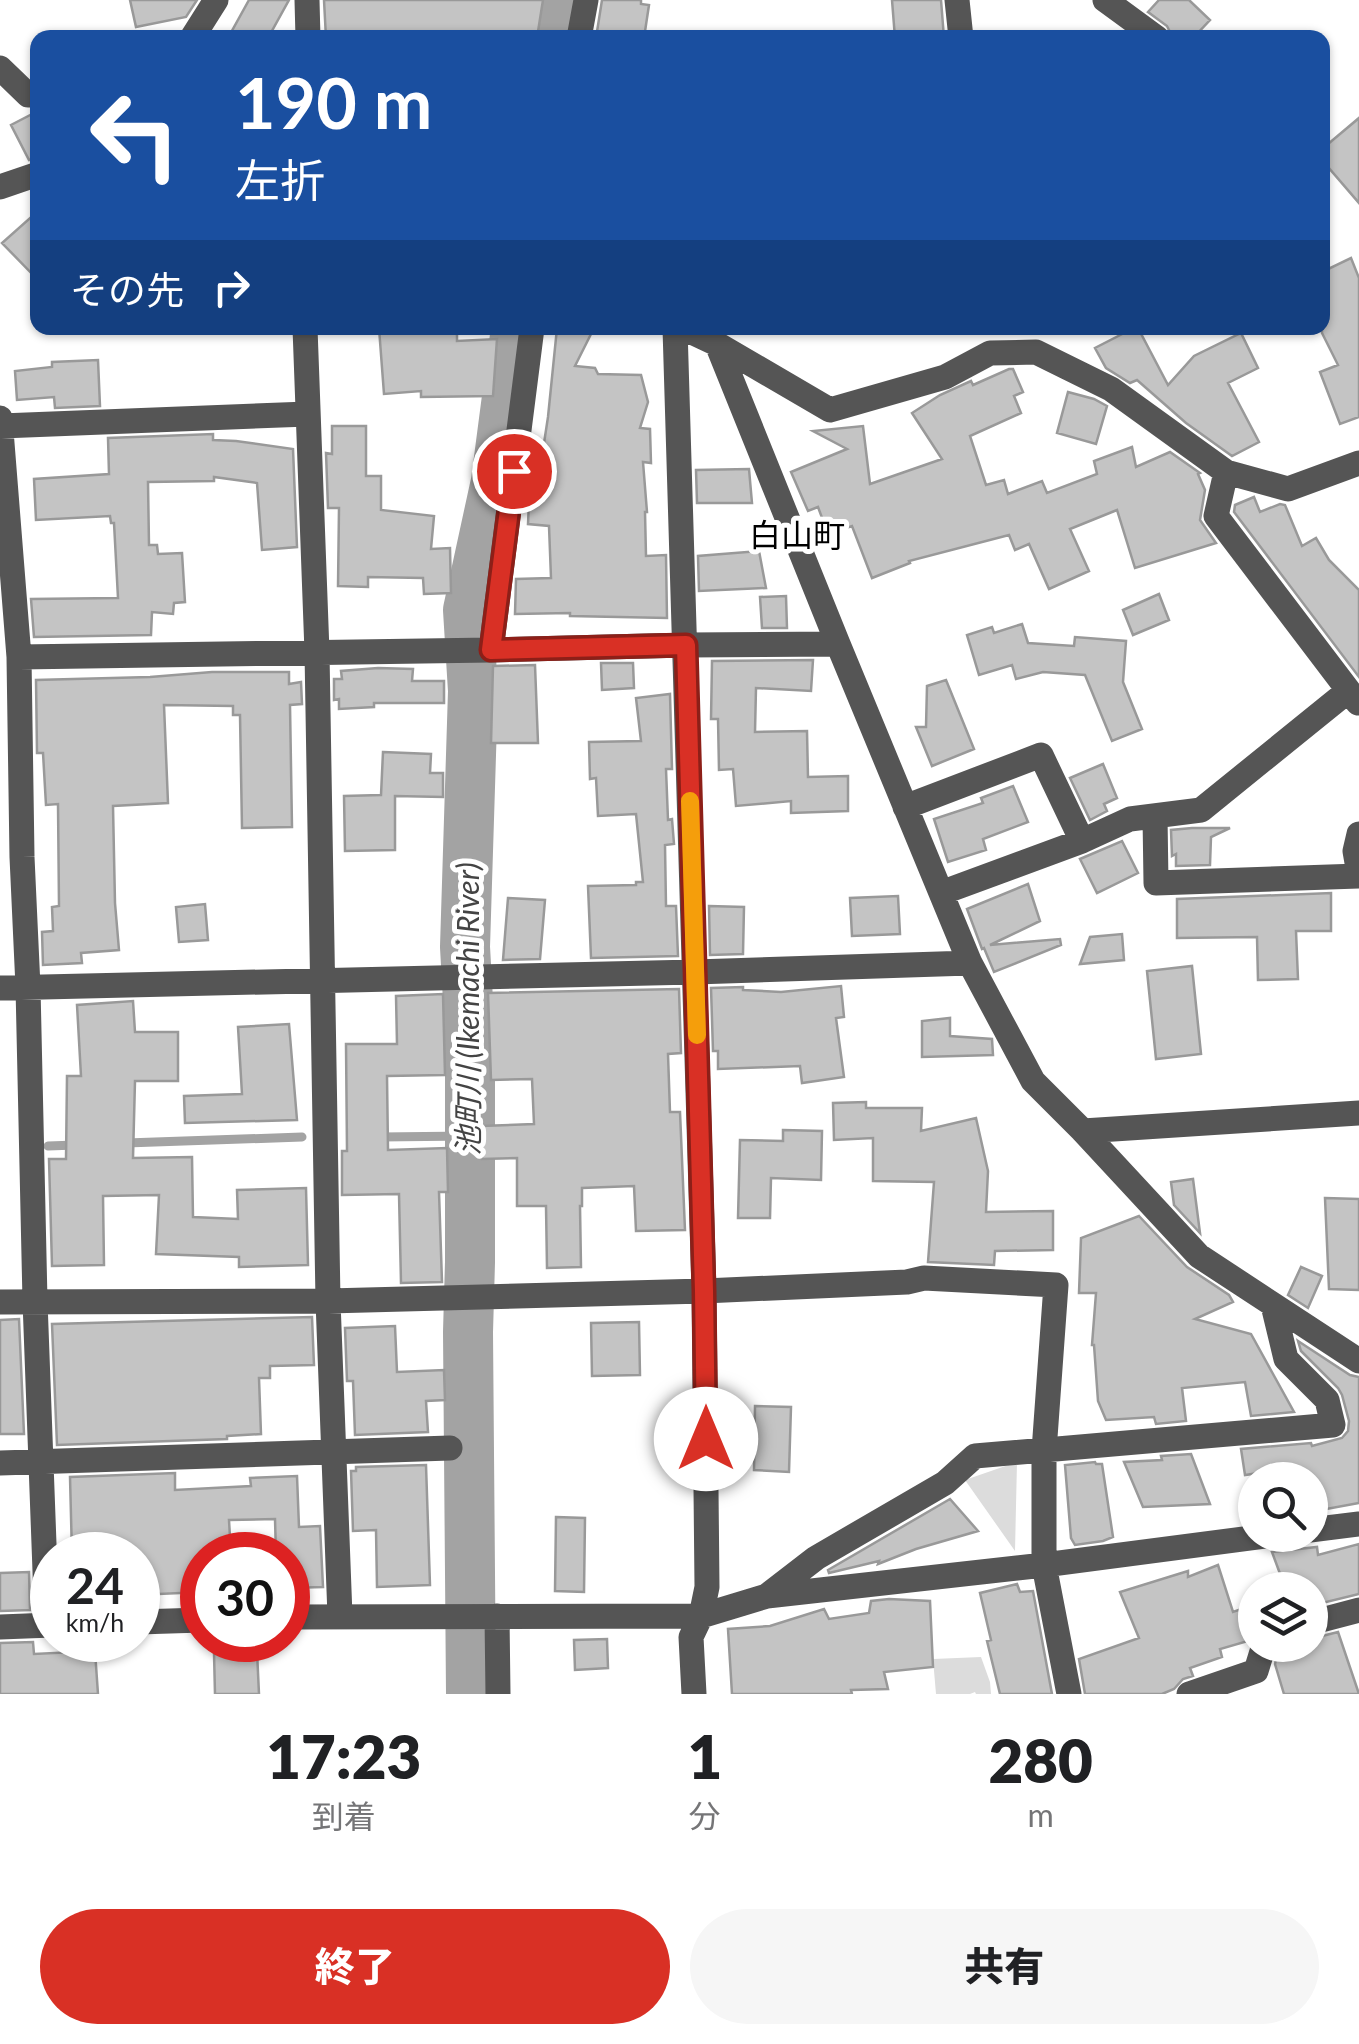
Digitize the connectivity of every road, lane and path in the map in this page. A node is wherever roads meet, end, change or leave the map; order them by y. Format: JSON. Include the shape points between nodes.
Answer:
{"nodes":[{"id":1,"x":216,"y":0,"type":"edge"},
{"id":2,"x":306,"y":0,"type":"edge"},
{"id":3,"x":586,"y":0,"type":"edge"},
{"id":4,"x":957,"y":0,"type":"edge"},
{"id":5,"x":1105,"y":0,"type":"edge"},
{"id":6,"x":197,"y":30,"type":"edge"},
{"id":7,"x":308,"y":30,"type":"edge"},
{"id":8,"x":581,"y":30,"type":"edge"},
{"id":9,"x":961,"y":30,"type":"edge"},
{"id":10,"x":1146,"y":30,"type":"edge"},
{"id":11,"x":0,"y":68,"type":"edge"},
{"id":12,"x":30,"y":95,"type":"edge"},
{"id":13,"x":30,"y":177,"type":"edge"},
{"id":14,"x":0,"y":187,"type":"edge"},
{"id":15,"x":305,"y":335,"type":"edge"},
{"id":16,"x":531,"y":335,"type":"edge"},
{"id":17,"x":674,"y":335,"type":"edge"},
{"id":18,"x":698,"y":335,"type":"edge"},
{"id":19,"x":717,"y":344,"type":"junction"},
{"id":20,"x":308,"y":414,"type":"junction"},
{"id":21,"x":0,"y":418,"type":"edge"},
{"id":22,"x":1,"y":426,"type":"edge"},
{"id":23,"x":1359,"y":464,"type":"edge"},
{"id":24,"x":1226,"y":472,"type":"junction"},
{"id":25,"x":838,"y":644,"type":"junction"},
{"id":26,"x":686,"y":645,"type":"junction"},
{"id":27,"x":491,"y":650,"type":"junction"},
{"id":28,"x":317,"y":652,"type":"junction"},
{"id":29,"x":13,"y":667,"type":"edge"},
{"id":30,"x":1354,"y":697,"type":"edge"},
{"id":31,"x":905,"y":807,"type":"junction"},
{"id":32,"x":1155,"y":816,"type":"junction"},
{"id":33,"x":1359,"y":834,"type":"edge"},
{"id":34,"x":1082,"y":841,"type":"junction"},
{"id":35,"x":1359,"y":876,"type":"edge"},
{"id":36,"x":941,"y":894,"type":"junction"},
{"id":37,"x":970,"y":964,"type":"junction"},
{"id":38,"x":696,"y":972,"type":"junction"},
{"id":39,"x":322,"y":981,"type":"junction"},
{"id":40,"x":28,"y":987,"type":"junction"},
{"id":41,"x":0,"y":988,"type":"edge"},
{"id":42,"x":1359,"y":1113,"type":"edge"},
{"id":43,"x":1084,"y":1131,"type":"junction"},
{"id":44,"x":704,"y":1291,"type":"junction"},
{"id":45,"x":35,"y":1301,"type":"junction"},
{"id":46,"x":328,"y":1301,"type":"junction"},
{"id":47,"x":0,"y":1302,"type":"edge"},
{"id":48,"x":1273,"y":1305,"type":"junction"},
{"id":49,"x":1359,"y":1361,"type":"edge"},
{"id":50,"x":450,"y":1448,"type":"dead end"},
{"id":51,"x":1044,"y":1450,"type":"junction"},
{"id":52,"x":334,"y":1451,"type":"junction"},
{"id":53,"x":41,"y":1462,"type":"junction"},
{"id":54,"x":0,"y":1463,"type":"edge"},
{"id":55,"x":1359,"y":1524,"type":"edge"},
{"id":56,"x":1328,"y":1528,"type":"edge"},
{"id":57,"x":45,"y":1532,"type":"edge"},
{"id":58,"x":1238,"y":1540,"type":"edge"},
{"id":59,"x":1044,"y":1565,"type":"junction"},
{"id":60,"x":766,"y":1596,"type":"junction"},
{"id":61,"x":1359,"y":1610,"type":"edge"},
{"id":62,"x":340,"y":1616,"type":"junction"},
{"id":63,"x":497,"y":1616,"type":"junction"},
{"id":64,"x":701,"y":1616,"type":"junction"},
{"id":65,"x":310,"y":1617,"type":"edge"},
{"id":66,"x":1328,"y":1618,"type":"edge"},
{"id":67,"x":30,"y":1626,"type":"edge"},
{"id":68,"x":0,"y":1627,"type":"edge"},
{"id":69,"x":1259,"y":1662,"type":"edge"},
{"id":70,"x":498,"y":1694,"type":"edge"},
{"id":71,"x":694,"y":1694,"type":"edge"},
{"id":72,"x":1069,"y":1694,"type":"edge"},
{"id":73,"x":1189,"y":1694,"type":"edge"}],
"edges":[{"from":1,"to":6,"type":"street"},
{"from":2,"to":7,"type":"street"},
{"from":3,"to":8,"type":"street"},
{"from":4,"to":9,"type":"street"},
{"from":5,"to":10,"type":"street"},
{"from":11,"to":12,"type":"street"},
{"from":13,"to":14,"type":"street"},
{"from":15,"to":20,"type":"street"},
{"from":16,"to":27,"type":"street"},
{"from":17,"to":26,"type":"street"},
{"from":18,"to":19,"type":"street"},
{"from":19,"to":24,"type":"street","via":[[830,410],[944,377],[990,354],[1036,352],[1111,389]]},
{"from":19,"to":25,"type":"street"},
{"from":20,"to":22,"type":"street"},
{"from":20,"to":28,"type":"street"},
{"from":21,"to":22,"type":"street"},
{"from":22,"to":29,"type":"street"},
{"from":23,"to":24,"type":"street","via":[[1288,489]]},
{"from":24,"to":30,"type":"street","via":[[1216,516]]},
{"from":25,"to":26,"type":"street"},
{"from":25,"to":31,"type":"street"},
{"from":26,"to":27,"type":"street"},
{"from":26,"to":38,"type":"street"},
{"from":27,"to":28,"type":"street"},
{"from":28,"to":29,"type":"street"},
{"from":28,"to":39,"type":"street"},
{"from":29,"to":40,"type":"street"},
{"from":30,"to":32,"type":"street","via":[[1201,810]]},
{"from":31,"to":34,"type":"street","via":[[1040,755]]},
{"from":31,"to":36,"type":"street"},
{"from":32,"to":34,"type":"street","via":[[1130,819]]},
{"from":32,"to":35,"type":"street","via":[[1156,883]]},
{"from":33,"to":35,"type":"street"},
{"from":34,"to":36,"type":"street"},
{"from":36,"to":37,"type":"street"},
{"from":37,"to":38,"type":"street"},
{"from":37,"to":43,"type":"street","via":[[1034,1081]]},
{"from":38,"to":39,"type":"street"},
{"from":38,"to":44,"type":"street"},
{"from":39,"to":40,"type":"street"},
{"from":39,"to":46,"type":"street"},
{"from":40,"to":41,"type":"street"},
{"from":40,"to":45,"type":"street"},
{"from":42,"to":43,"type":"street"},
{"from":43,"to":48,"type":"street","via":[[1199,1256]]},
{"from":44,"to":46,"type":"street"},
{"from":44,"to":51,"type":"street","via":[[924,1278],[1056,1284]]},
{"from":44,"to":64,"type":"street","via":[[707,1587]]},
{"from":45,"to":46,"type":"street"},
{"from":45,"to":47,"type":"street"},
{"from":45,"to":53,"type":"street"},
{"from":46,"to":52,"type":"street"},
{"from":48,"to":49,"type":"street"},
{"from":48,"to":51,"type":"street","via":[[1286,1359],[1328,1400],[1333,1426]]},
{"from":50,"to":52,"type":"street"},
{"from":51,"to":59,"type":"street"},
{"from":51,"to":60,"type":"street","via":[[974,1456],[944,1483],[816,1558]]},
{"from":52,"to":53,"type":"street"},
{"from":52,"to":62,"type":"street"},
{"from":53,"to":54,"type":"street"},
{"from":53,"to":57,"type":"street"},
{"from":55,"to":56,"type":"street"},
{"from":58,"to":59,"type":"street"},
{"from":59,"to":60,"type":"street"},
{"from":59,"to":72,"type":"street"},
{"from":60,"to":64,"type":"street"},
{"from":61,"to":66,"type":"street"},
{"from":62,"to":63,"type":"street"},
{"from":62,"to":65,"type":"street"},
{"from":63,"to":64,"type":"street"},
{"from":63,"to":70,"type":"street"},
{"from":64,"to":71,"type":"street","via":[[691,1636]]},
{"from":67,"to":68,"type":"street"},
{"from":69,"to":73,"type":"street","via":[[1256,1671]]}]}
